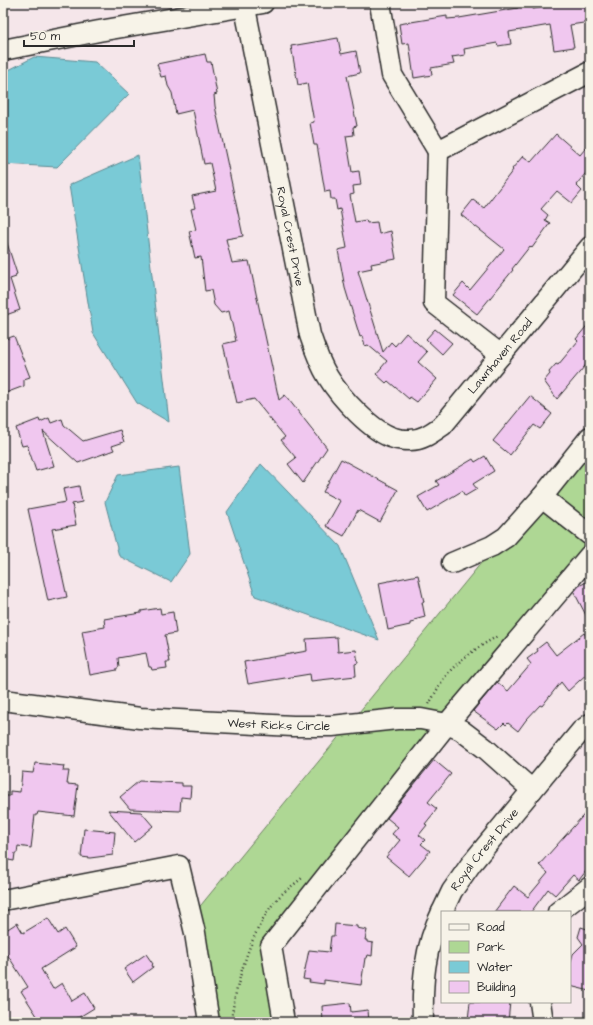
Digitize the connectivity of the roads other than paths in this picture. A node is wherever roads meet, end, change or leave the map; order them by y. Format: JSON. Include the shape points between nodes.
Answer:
{"nodes":[{"id":1,"x":380,"y":3,"type":"edge"},
{"id":2,"x":250,"y":4,"type":"edge"},
{"id":3,"x":3,"y":50,"type":"edge"},
{"id":4,"x":590,"y":72,"type":"edge"},
{"id":5,"x":438,"y":151,"type":"junction"},
{"id":6,"x":590,"y":247,"type":"edge"},
{"id":7,"x":501,"y":355,"type":"junction"},
{"id":8,"x":590,"y":437,"type":"edge"},
{"id":9,"x":394,"y":438,"type":"joint"},
{"id":10,"x":542,"y":497,"type":"junction"},
{"id":11,"x":590,"y":535,"type":"edge"},
{"id":12,"x":590,"y":555,"type":"edge"},
{"id":13,"x":452,"y":563,"type":"dead end"},
{"id":14,"x":3,"y":700,"type":"edge"},
{"id":15,"x":447,"y":724,"type":"junction"},
{"id":16,"x":590,"y":724,"type":"edge"},
{"id":17,"x":532,"y":790,"type":"junction"},
{"id":18,"x":590,"y":887,"type":"edge"},
{"id":19,"x":3,"y":900,"type":"edge"},
{"id":20,"x":442,"y":911,"type":"edge"},
{"id":21,"x":559,"y":911,"type":"edge"},
{"id":22,"x":441,"y":915,"type":"edge"},
{"id":23,"x":540,"y":1003,"type":"edge"},
{"id":24,"x":209,"y":1022,"type":"edge"},
{"id":25,"x":284,"y":1022,"type":"edge"},
{"id":26,"x":423,"y":1022,"type":"edge"},
{"id":27,"x":543,"y":1022,"type":"edge"}],
"edges":[{"from":1,"to":5,"type":"street","via":[[392,75]]},
{"from":2,"to":3,"type":"street"},
{"from":2,"to":9,"type":"street","name":"Royal Crest Drive","via":[[310,335],[328,378],[346,402],[376,429]]},
{"from":4,"to":5,"type":"street"},
{"from":5,"to":7,"type":"street","via":[[434,303]]},
{"from":6,"to":7,"type":"street","name":"Lawnhaven Road"},
{"from":7,"to":9,"type":"street","name":"Lawnhaven Road","via":[[443,425],[424,437],[411,440]]},
{"from":8,"to":10,"type":"street"},
{"from":10,"to":11,"type":"street"},
{"from":10,"to":13,"type":"street","via":[[506,537],[492,546]]},
{"from":12,"to":15,"type":"street"},
{"from":14,"to":15,"type":"street","name":"West Ricks Circle","via":[[140,718],[293,726],[332,726],[397,719],[421,719]]},
{"from":15,"to":17,"type":"street","name":"West Ricks Circle","via":[[461,730],[486,749]]},
{"from":15,"to":25,"type":"street","via":[[271,946]]},
{"from":16,"to":17,"type":"street","name":"Royal Crest Drive","via":[[581,731]]},
{"from":17,"to":20,"type":"street","name":"Royal Crest Drive","via":[[471,864]]},
{"from":18,"to":21,"type":"street"},
{"from":19,"to":24,"type":"street","via":[[179,866],[195,933]]},
{"from":22,"to":26,"type":"street","name":"Royal Crest Drive","via":[[429,946],[424,969]]},
{"from":23,"to":27,"type":"street"}]}
